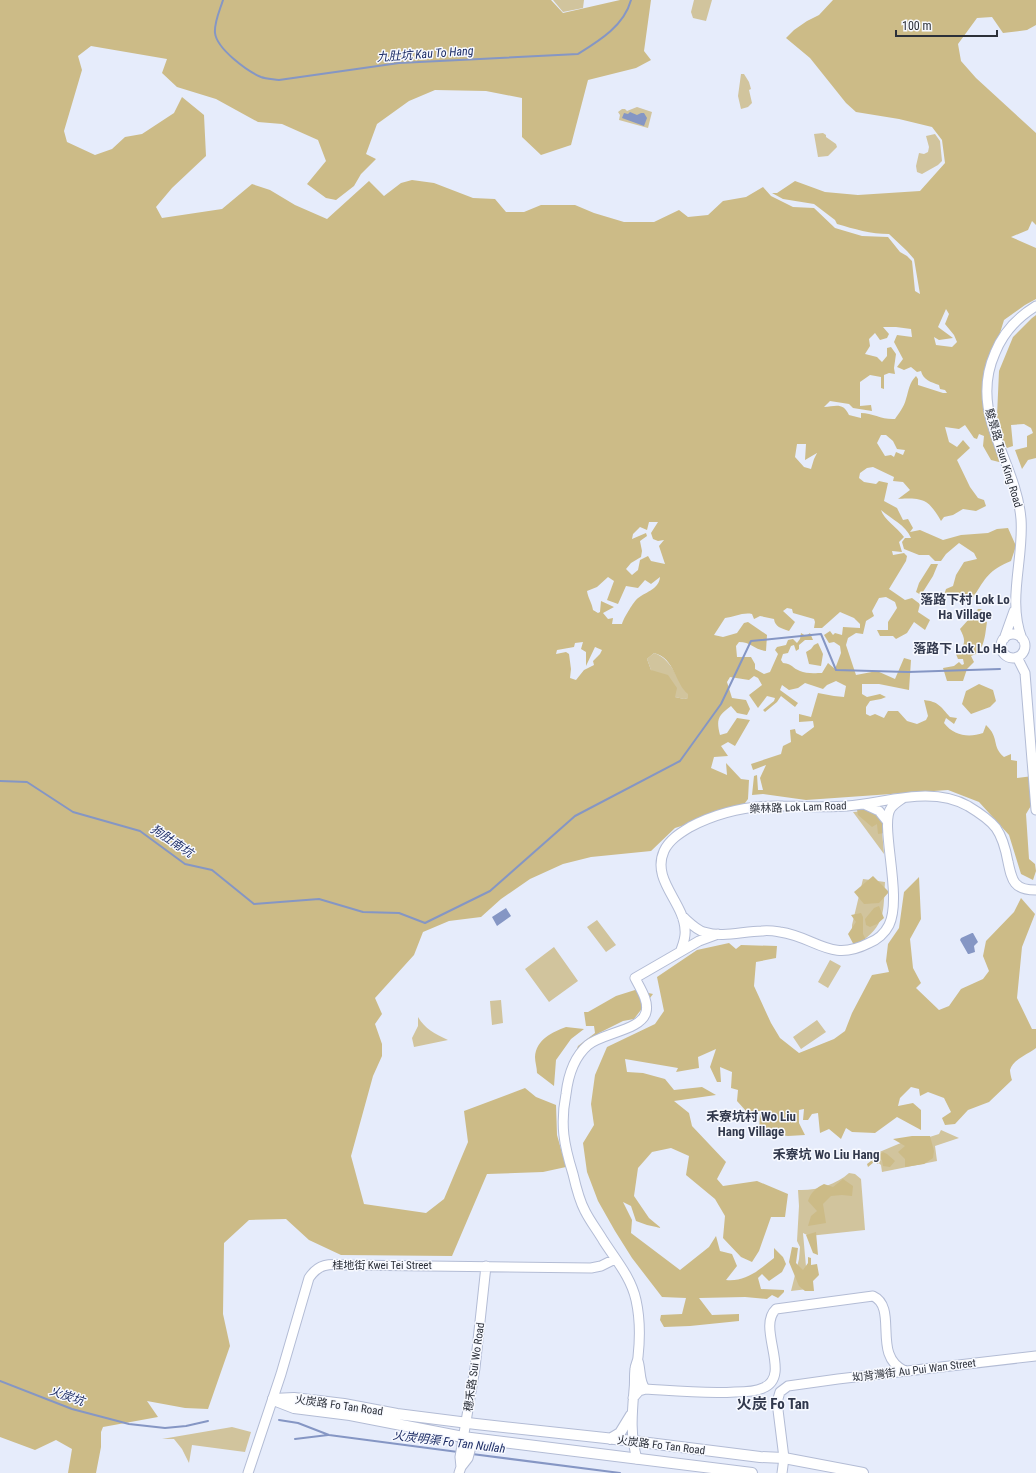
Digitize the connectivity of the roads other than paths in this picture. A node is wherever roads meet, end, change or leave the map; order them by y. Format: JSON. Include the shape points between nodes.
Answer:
{"nodes":[{"id":1,"x":1036,"y":306,"type":"edge"},
{"id":2,"x":1016,"y":604,"type":"junction"},
{"id":3,"x":1004,"y":639,"type":"junction"},
{"id":4,"x":1022,"y":639,"type":"junction"},
{"id":5,"x":1017,"y":657,"type":"junction"},
{"id":6,"x":903,"y":798,"type":"junction"},
{"id":7,"x":866,"y":805,"type":"junction"},
{"id":8,"x":1036,"y":806,"type":"edge"},
{"id":9,"x":1036,"y":810,"type":"edge"},
{"id":10,"x":887,"y":821,"type":"junction"},
{"id":11,"x":1036,"y":890,"type":"edge"},
{"id":12,"x":681,"y":915,"type":"junction"},
{"id":13,"x":718,"y":934,"type":"junction"},
{"id":14,"x":681,"y":950,"type":"junction"},
{"id":15,"x":615,"y":1259,"type":"junction"},
{"id":16,"x":486,"y":1266,"type":"junction"},
{"id":17,"x":889,"y":1356,"type":"junction"},
{"id":18,"x":1036,"y":1356,"type":"edge"},
{"id":19,"x":638,"y":1359,"type":"junction"},
{"id":20,"x":775,"y":1366,"type":"junction"},
{"id":21,"x":905,"y":1371,"type":"junction"},
{"id":22,"x":874,"y":1375,"type":"junction"},
{"id":23,"x":793,"y":1384,"type":"junction"},
{"id":24,"x":646,"y":1389,"type":"junction"},
{"id":25,"x":757,"y":1390,"type":"junction"},
{"id":26,"x":633,"y":1398,"type":"junction"},
{"id":27,"x":273,"y":1399,"type":"junction"},
{"id":28,"x":777,"y":1402,"type":"junction"},
{"id":29,"x":631,"y":1415,"type":"junction"},
{"id":30,"x":466,"y":1423,"type":"junction"},
{"id":31,"x":610,"y":1439,"type":"junction"},
{"id":32,"x":633,"y":1441,"type":"junction"},
{"id":33,"x":467,"y":1443,"type":"junction"},
{"id":34,"x":784,"y":1458,"type":"junction"},
{"id":35,"x":637,"y":1459,"type":"junction"},
{"id":36,"x":461,"y":1466,"type":"edge"},
{"id":37,"x":248,"y":1473,"type":"edge"},
{"id":38,"x":752,"y":1473,"type":"edge"},
{"id":39,"x":782,"y":1473,"type":"edge"},
{"id":40,"x":863,"y":1473,"type":"edge"}],
"edges":[{"from":1,"to":2,"type":"street","name":"駿景路 Tsun King Road","via":[[1016,321],[1001,340],[990,366],[987,389],[988,410],[993,430],[1019,506],[1022,534]]},
{"from":2,"to":3,"type":"street","name":"駿景路 Tsun King Road"},
{"from":2,"to":4,"type":"street","name":"駿景路 Tsun King Road"},
{"from":3,"to":4,"type":"street","via":[[1013,634]]},
{"from":3,"to":5,"type":"street","via":[[1001,646],[1003,653],[1009,658]]},
{"from":4,"to":5,"type":"street","via":[[1025,649]]},
{"from":5,"to":8,"type":"street","via":[[1025,673]]},
{"from":6,"to":7,"type":"street","name":"樂林路 Lok Lam Road"},
{"from":6,"to":10,"type":"street","via":[[891,808]]},
{"from":6,"to":11,"type":"street","name":"樂林路 Lok Lam Road","via":[[949,798],[966,805],[988,820],[1002,842],[1011,878],[1022,888]]},
{"from":7,"to":10,"type":"street","via":[[879,810]]},
{"from":7,"to":12,"type":"street","name":"樂林路 Lok Lam Road","via":[[769,806],[734,810],[682,832],[664,850],[661,859],[661,873]]},
{"from":8,"to":9,"type":"street"},
{"from":10,"to":13,"type":"street","via":[[894,899],[893,915],[889,926],[873,942],[849,951],[820,947],[792,934],[780,932],[762,930]]},
{"from":12,"to":13,"type":"street","via":[[692,926],[704,932]]},
{"from":12,"to":14,"type":"street","name":"樂林路 Lok Lam Road","via":[[685,940]]},
{"from":13,"to":14,"type":"street","via":[[699,940]]},
{"from":14,"to":15,"type":"street","via":[[635,978],[646,1002],[645,1016],[638,1023],[599,1038],[585,1048],[577,1058],[566,1091],[563,1108],[564,1141],[579,1196],[589,1218]]},
{"from":15,"to":16,"type":"street","name":"桂地街 Kwei Tei Street","via":[[591,1268]]},
{"from":15,"to":19,"type":"street","via":[[632,1286],[636,1299]]},
{"from":16,"to":27,"type":"street","name":"桂地街 Kwei Tei Street","via":[[321,1266],[313,1271],[309,1278]]},
{"from":16,"to":30,"type":"street","name":"穗禾路 Sui Wo Road"},
{"from":17,"to":20,"type":"street","via":[[884,1310],[880,1300],[873,1296],[776,1309],[769,1324]]},
{"from":17,"to":21,"type":"street","via":[[897,1368]]},
{"from":17,"to":22,"type":"street","via":[[884,1366]]},
{"from":18,"to":21,"type":"street","name":"㘭背灣街 Au Pui Wan Street"},
{"from":19,"to":24,"type":"street","via":[[642,1384]]},
{"from":19,"to":26,"type":"street"},
{"from":20,"to":23,"type":"street","via":[[782,1380]]},
{"from":20,"to":25,"type":"street","via":[[773,1379],[764,1388]]},
{"from":21,"to":22,"type":"street","name":"㘭背灣街 Au Pui Wan Street"},
{"from":22,"to":23,"type":"street","name":"㘭背灣街 Au Pui Wan Street"},
{"from":23,"to":28,"type":"street","via":[[780,1392]]},
{"from":24,"to":25,"type":"street","via":[[709,1393]]},
{"from":24,"to":26,"type":"street"},
{"from":25,"to":28,"type":"street","via":[[772,1395]]},
{"from":26,"to":29,"type":"street"},
{"from":27,"to":30,"type":"main road","name":"火炭路 Fo Tan Road","via":[[294,1398],[344,1404]]},
{"from":27,"to":33,"type":"main road","name":"火炭路 Fo Tan Road","via":[[294,1408],[350,1415]]},
{"from":27,"to":37,"type":"street","name":"桂地街 Kwei Tei Street"},
{"from":28,"to":34,"type":"street"},
{"from":29,"to":31,"type":"main road","via":[[620,1433]]},
{"from":29,"to":32,"type":"street"},
{"from":30,"to":31,"type":"main road","name":"火炭路 Fo Tan Road"},
{"from":30,"to":33,"type":"street","name":"穗禾路 Sui Wo Road"},
{"from":31,"to":32,"type":"main road","name":"火炭路 Fo Tan Road"},
{"from":32,"to":34,"type":"main road","name":"火炭路 Fo Tan Road"},
{"from":32,"to":35,"type":"street"},
{"from":33,"to":35,"type":"main road","name":"火炭路 Fo Tan Road"},
{"from":33,"to":36,"type":"street","name":"穗禾路 Sui Wo Road"},
{"from":34,"to":39,"type":"street"},
{"from":34,"to":40,"type":"main road","name":"火炭路 Fo Tan Road"},
{"from":35,"to":38,"type":"main road","name":"火炭路 Fo Tan Road"}]}
